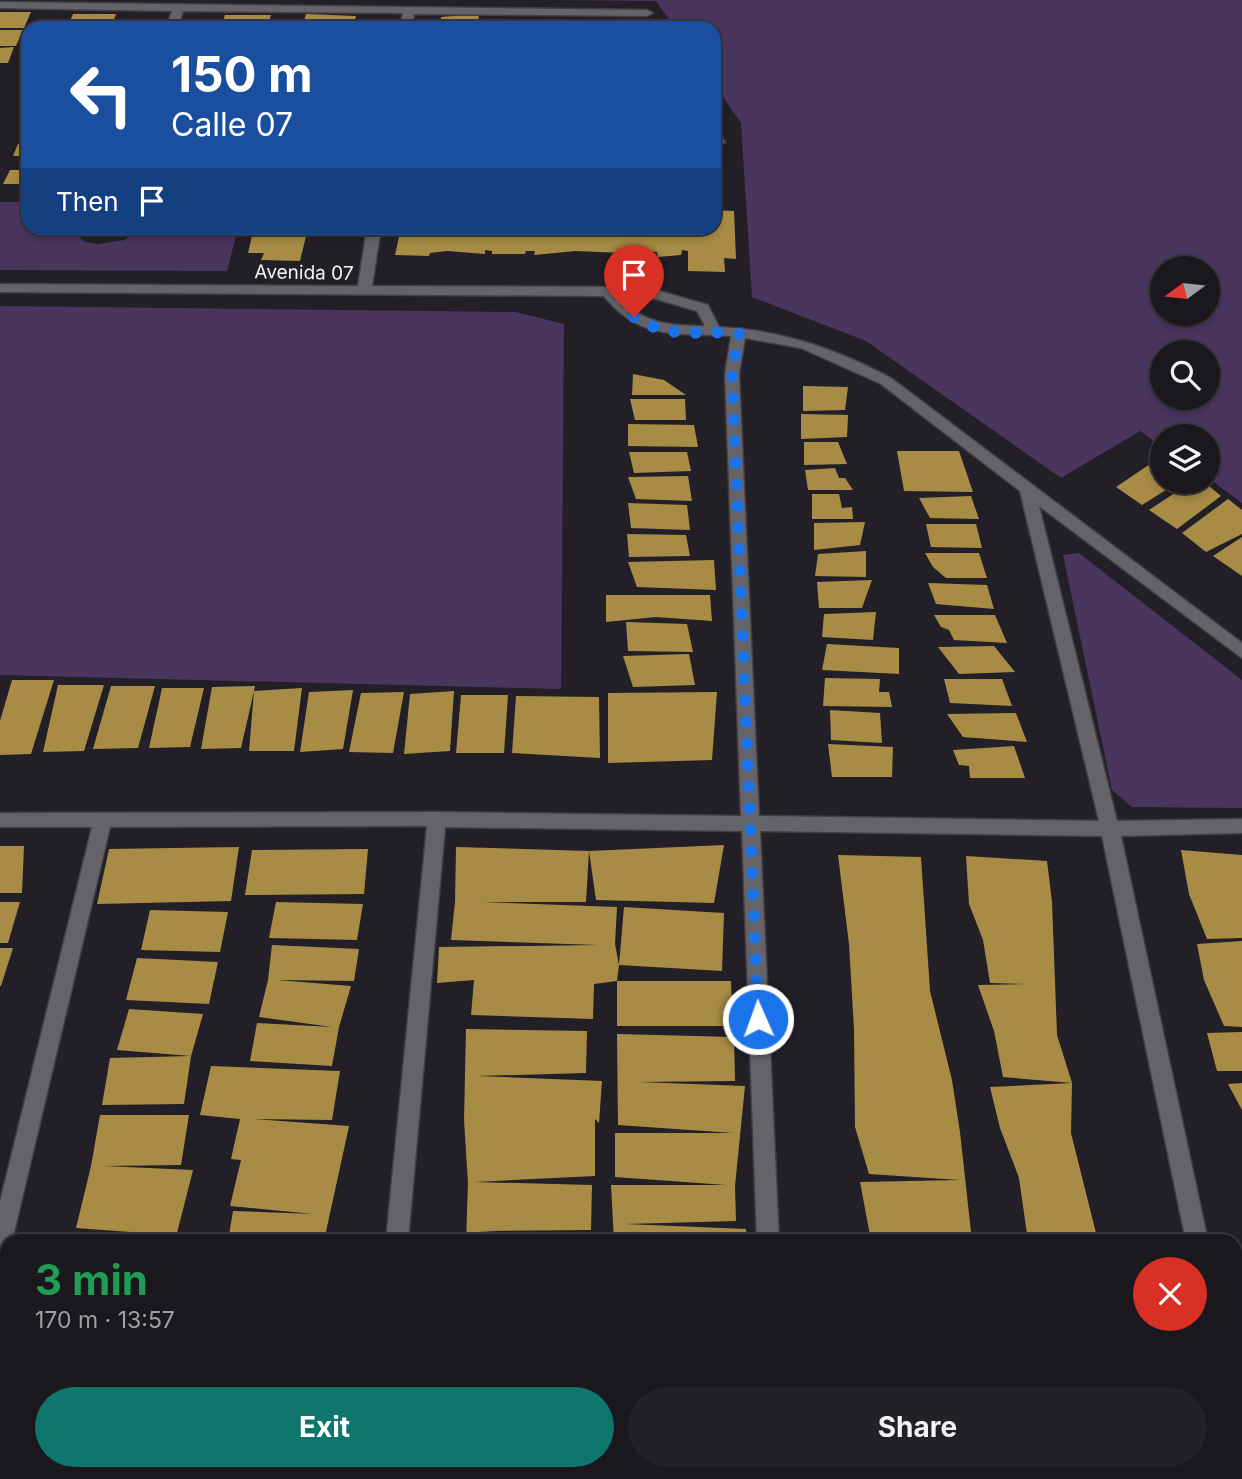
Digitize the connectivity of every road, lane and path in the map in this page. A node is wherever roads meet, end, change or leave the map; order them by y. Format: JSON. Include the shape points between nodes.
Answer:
{"nodes":[{"id":1,"x":0,"y":5,"type":"edge"},
{"id":2,"x":178,"y":8,"type":"junction"},
{"id":3,"x":409,"y":11,"type":"junction"},
{"id":4,"x":646,"y":13,"type":"dead end"},
{"id":5,"x":174,"y":21,"type":"edge"},
{"id":6,"x":408,"y":21,"type":"edge"},
{"id":7,"x":373,"y":235,"type":"edge"},
{"id":8,"x":0,"y":288,"type":"edge"},
{"id":9,"x":364,"y":291,"type":"junction"},
{"id":10,"x":607,"y":292,"type":"junction"},
{"id":11,"x":714,"y":331,"type":"junction"},
{"id":12,"x":739,"y":334,"type":"junction"},
{"id":13,"x":1027,"y":488,"type":"junction"},
{"id":14,"x":1242,"y":652,"type":"edge"},
{"id":15,"x":437,"y":819,"type":"junction"},
{"id":16,"x":0,"y":820,"type":"edge"},
{"id":17,"x":102,"y":822,"type":"junction"},
{"id":18,"x":750,"y":824,"type":"junction"},
{"id":19,"x":1242,"y":826,"type":"edge"},
{"id":20,"x":1110,"y":829,"type":"junction"},
{"id":21,"x":3,"y":1234,"type":"edge"},
{"id":22,"x":398,"y":1234,"type":"edge"},
{"id":23,"x":768,"y":1234,"type":"edge"},
{"id":24,"x":1196,"y":1234,"type":"edge"}],
"edges":[{"from":1,"to":2,"type":"street"},
{"from":2,"to":3,"type":"street"},
{"from":2,"to":5,"type":"street"},
{"from":3,"to":4,"type":"street"},
{"from":3,"to":6,"type":"street"},
{"from":7,"to":9,"type":"street"},
{"from":8,"to":9,"type":"street","name":"Avenida 07"},
{"from":9,"to":10,"type":"street","name":"Avenida 07"},
{"from":10,"to":11,"type":"street","via":[[634,317],[658,329]]},
{"from":10,"to":11,"type":"street","name":"Avenida 07","via":[[653,293],[703,309]]},
{"from":11,"to":12,"type":"street"},
{"from":12,"to":13,"type":"street","via":[[778,338],[835,355],[886,381]]},
{"from":12,"to":18,"type":"street","via":[[732,374]]},
{"from":13,"to":14,"type":"street"},
{"from":13,"to":20,"type":"street"},
{"from":15,"to":17,"type":"street"},
{"from":15,"to":18,"type":"street"},
{"from":15,"to":22,"type":"street"},
{"from":16,"to":17,"type":"street"},
{"from":17,"to":21,"type":"street"},
{"from":18,"to":20,"type":"street"},
{"from":18,"to":23,"type":"street"},
{"from":19,"to":20,"type":"street"},
{"from":20,"to":24,"type":"street"}]}
